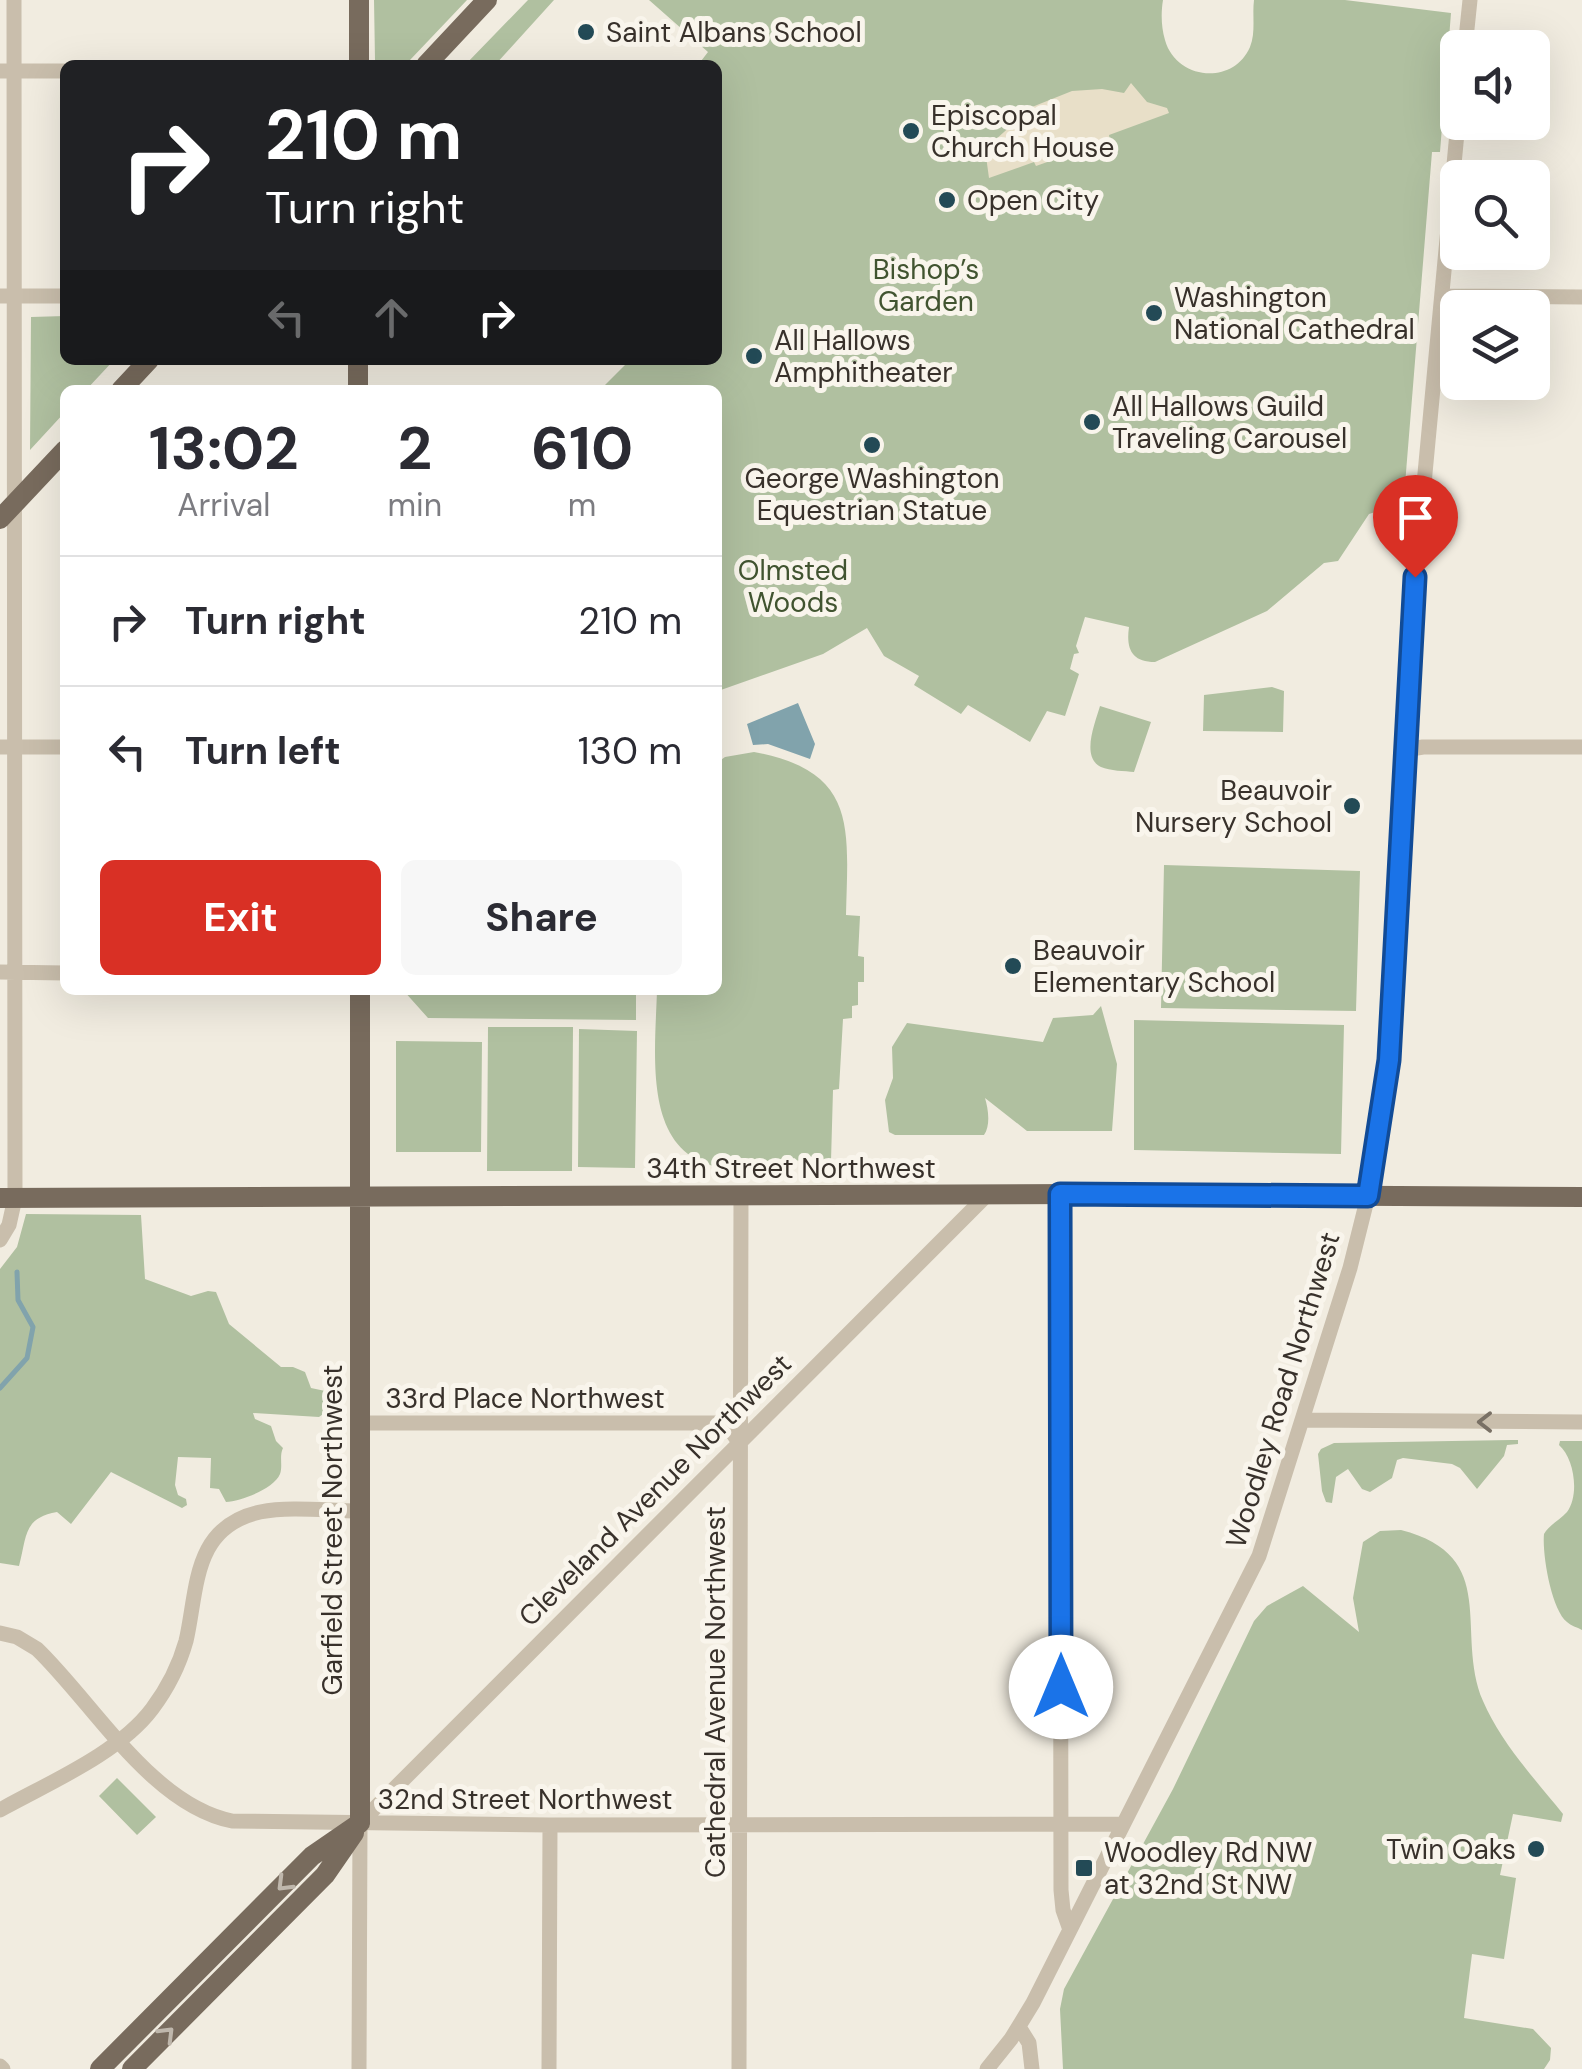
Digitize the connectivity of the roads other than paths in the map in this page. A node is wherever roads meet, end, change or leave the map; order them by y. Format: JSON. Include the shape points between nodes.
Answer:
{"nodes":[{"id":1,"x":14,"y":0,"type":"edge"},
{"id":2,"x":359,"y":0,"type":"edge"},
{"id":3,"x":487,"y":0,"type":"edge"},
{"id":4,"x":1470,"y":0,"type":"edge"},
{"id":5,"x":1467,"y":30,"type":"edge"},
{"id":6,"x":358,"y":60,"type":"edge"},
{"id":7,"x":431,"y":60,"type":"edge"},
{"id":8,"x":60,"y":71,"type":"edge"},
{"id":9,"x":7,"y":72,"type":"edge"},
{"id":10,"x":1456,"y":140,"type":"edge"},
{"id":11,"x":1443,"y":290,"type":"edge"},
{"id":12,"x":7,"y":296,"type":"edge"},
{"id":13,"x":60,"y":296,"type":"edge"},
{"id":14,"x":1550,"y":297,"type":"edge"},
{"id":15,"x":1582,"y":297,"type":"edge"},
{"id":16,"x":1440,"y":317,"type":"edge"},
{"id":17,"x":144,"y":365,"type":"edge"},
{"id":18,"x":126,"y":385,"type":"edge"},
{"id":19,"x":60,"y":455,"type":"edge"},
{"id":20,"x":5,"y":508,"type":"edge"},
{"id":21,"x":7,"y":747,"type":"edge"},
{"id":22,"x":60,"y":747,"type":"edge"},
{"id":23,"x":1582,"y":747,"type":"edge"},
{"id":24,"x":1404,"y":750,"type":"junction"},
{"id":25,"x":8,"y":972,"type":"edge"},
{"id":26,"x":60,"y":972,"type":"edge"},
{"id":27,"x":360,"y":995,"type":"edge"},
{"id":28,"x":987,"y":1194,"type":"junction"},
{"id":29,"x":1060,"y":1194,"type":"junction"},
{"id":30,"x":741,"y":1195,"type":"junction"},
{"id":31,"x":1368,"y":1196,"type":"junction"},
{"id":32,"x":360,"y":1197,"type":"junction"},
{"id":33,"x":1582,"y":1197,"type":"edge"},
{"id":34,"x":8,"y":1198,"type":"edge"},
{"id":35,"x":0,"y":1240,"type":"edge"},
{"id":36,"x":1302,"y":1420,"type":"junction"},
{"id":37,"x":360,"y":1422,"type":"junction"},
{"id":38,"x":1582,"y":1422,"type":"edge"},
{"id":39,"x":740,"y":1444,"type":"junction"},
{"id":40,"x":360,"y":1511,"type":"junction"},
{"id":41,"x":0,"y":1633,"type":"edge"},
{"id":42,"x":120,"y":1740,"type":"junction"},
{"id":43,"x":0,"y":1810,"type":"edge"},
{"id":44,"x":740,"y":1823,"type":"junction"},
{"id":45,"x":1061,"y":1823,"type":"junction"},
{"id":46,"x":360,"y":1824,"type":"junction"},
{"id":47,"x":1123,"y":1824,"type":"junction"},
{"id":48,"x":550,"y":1825,"type":"junction"},
{"id":49,"x":1070,"y":1927,"type":"junction"},
{"id":50,"x":186,"y":1982,"type":"junction"},
{"id":51,"x":202,"y":1998,"type":"junction"},
{"id":52,"x":1019,"y":2027,"type":"junction"},
{"id":53,"x":100,"y":2069,"type":"edge"},
{"id":54,"x":132,"y":2069,"type":"edge"},
{"id":55,"x":359,"y":2069,"type":"edge"},
{"id":56,"x":549,"y":2069,"type":"edge"},
{"id":57,"x":739,"y":2069,"type":"edge"},
{"id":58,"x":987,"y":2069,"type":"edge"},
{"id":59,"x":1032,"y":2069,"type":"edge"}],
"edges":[{"from":1,"to":9,"type":"street"},
{"from":2,"to":6,"type":"main road"},
{"from":3,"to":7,"type":"main road"},
{"from":4,"to":5,"type":"street"},
{"from":8,"to":9,"type":"street"},
{"from":9,"to":12,"type":"street"},
{"from":10,"to":11,"type":"street","name":"Woodley Road Northwest"},
{"from":12,"to":13,"type":"street"},
{"from":12,"to":20,"type":"street"},
{"from":14,"to":15,"type":"street"},
{"from":16,"to":24,"type":"street","name":"Woodley Road Northwest"},
{"from":17,"to":18,"type":"main road"},
{"from":19,"to":20,"type":"main road"},
{"from":20,"to":21,"type":"street"},
{"from":21,"to":22,"type":"street"},
{"from":21,"to":25,"type":"street"},
{"from":23,"to":24,"type":"street"},
{"from":24,"to":31,"type":"street","name":"Woodley Road Northwest","via":[[1389,1060]]},
{"from":25,"to":26,"type":"street"},
{"from":25,"to":34,"type":"street"},
{"from":27,"to":32,"type":"main road","name":"Garfield Street Northwest"},
{"from":28,"to":29,"type":"main road","name":"34th Street Northwest"},
{"from":28,"to":30,"type":"main road","name":"34th Street Northwest"},
{"from":28,"to":39,"type":"street","name":"Cleveland Avenue Northwest"},
{"from":29,"to":31,"type":"main road","name":"34th Street Northwest"},
{"from":29,"to":45,"type":"street"},
{"from":30,"to":32,"type":"main road","name":"34th Street Northwest"},
{"from":30,"to":39,"type":"street","name":"Cathedral Avenue Northwest"},
{"from":31,"to":33,"type":"main road","name":"34th Street Northwest"},
{"from":31,"to":36,"type":"street","name":"Woodley Road Northwest"},
{"from":32,"to":34,"type":"main road","name":"34th Street Northwest"},
{"from":32,"to":37,"type":"main road","name":"Garfield Street Northwest"},
{"from":34,"to":35,"type":"street","via":[[11,1218]]},
{"from":38,"to":36,"type":"street","one_way":true},
{"from":36,"to":47,"type":"street","name":"Woodley Road Northwest","via":[[1256,1562]]},
{"from":37,"to":39,"type":"street","name":"33rd Place Northwest","via":[[714,1422]]},
{"from":37,"to":40,"type":"main road","name":"Garfield Street Northwest"},
{"from":39,"to":44,"type":"street","name":"Cathedral Avenue Northwest"},
{"from":39,"to":46,"type":"street","name":"Cleveland Avenue Northwest"},
{"from":40,"to":42,"type":"street","via":[[266,1511],[220,1535],[198,1570],[175,1672],[148,1714]]},
{"from":40,"to":46,"type":"main road","name":"Garfield Street Northwest"},
{"from":41,"to":42,"type":"street","name":"32nd Street Northwest","via":[[37,1650]]},
{"from":42,"to":43,"type":"street"},
{"from":42,"to":46,"type":"street","name":"32nd Street Northwest","via":[[171,1794],[217,1818]]},
{"from":44,"to":45,"type":"street","name":"32nd Street Northwest"},
{"from":44,"to":48,"type":"street","name":"32nd Street Northwest"},
{"from":44,"to":57,"type":"street","name":"Cathedral Avenue Northwest"},
{"from":45,"to":47,"type":"street","name":"32nd Street Northwest"},
{"from":45,"to":49,"type":"street","via":[[1061,1902]]},
{"from":46,"to":48,"type":"street","name":"32nd Street Northwest"},
{"from":46,"to":50,"type":"main road","name":"Cleveland Avenue Northwest","one_way":true,"via":[[312,1856]]},
{"from":46,"to":51,"type":"main road","name":"Cleveland Avenue Northwest","via":[[325,1875]]},
{"from":46,"to":55,"type":"street","name":"Garfield Street Northwest"},
{"from":47,"to":49,"type":"street","name":"Woodley Road Northwest"},
{"from":48,"to":56,"type":"street"},
{"from":49,"to":52,"type":"street","name":"Woodley Road Northwest"},
{"from":50,"to":51,"type":"main road"},
{"from":50,"to":53,"type":"main road","name":"Cleveland Avenue Northwest"},
{"from":54,"to":51,"type":"main road","name":"Cleveland Avenue Northwest","one_way":true},
{"from":52,"to":58,"type":"street","name":"Woodley Road Northwest"},
{"from":52,"to":59,"type":"street","via":[[1030,2042]]}]}
